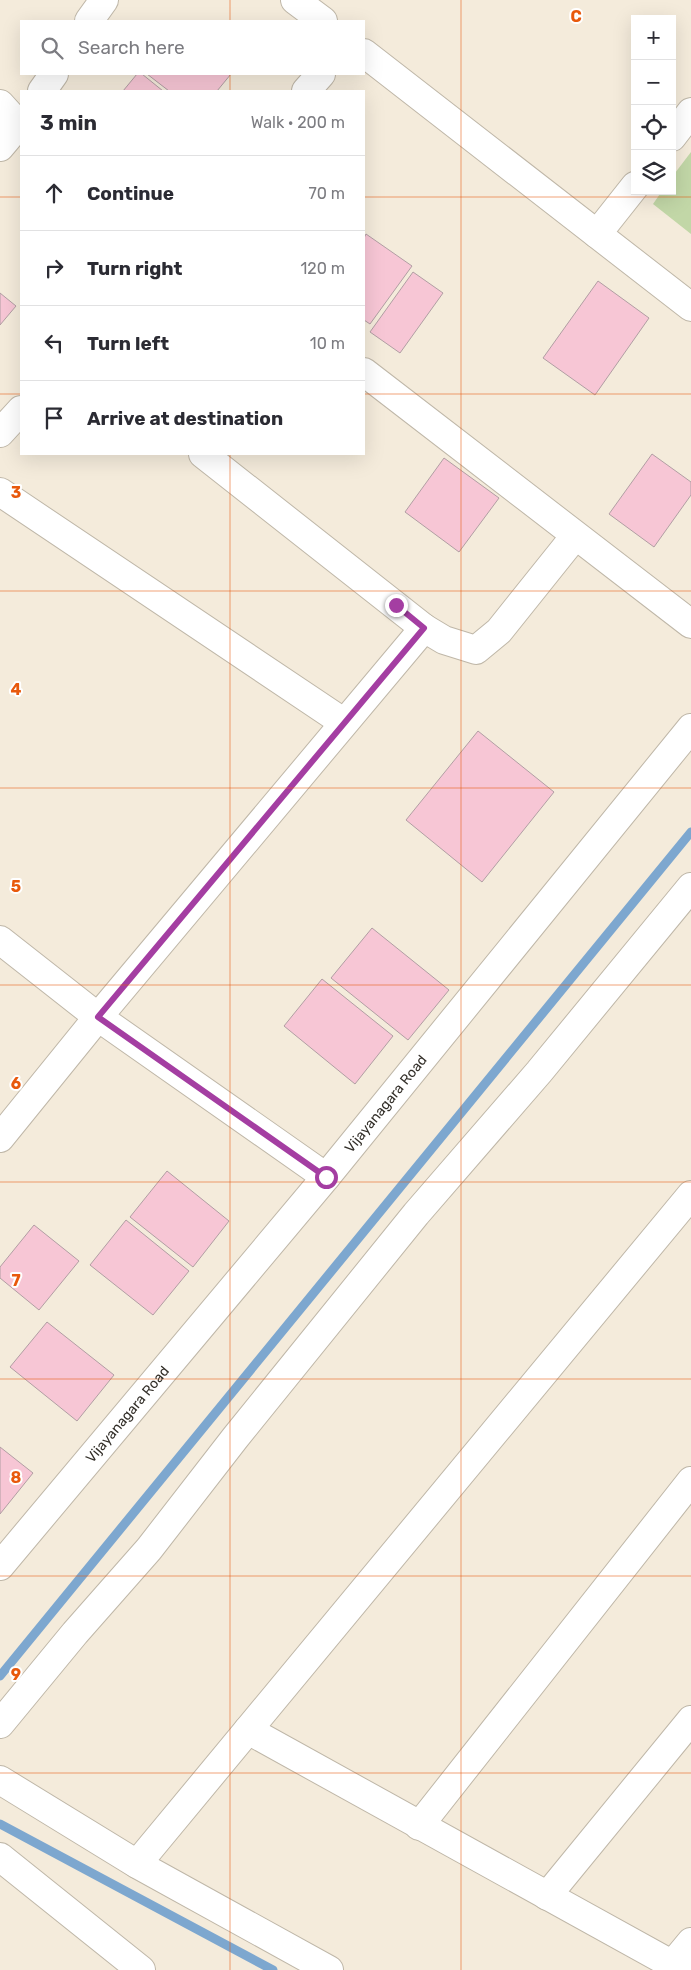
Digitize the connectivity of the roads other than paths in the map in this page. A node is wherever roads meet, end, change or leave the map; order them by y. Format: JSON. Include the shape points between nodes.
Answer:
{"nodes":[{"id":1,"x":104,"y":0,"type":"edge"},
{"id":2,"x":295,"y":0,"type":"edge"},
{"id":3,"x":91,"y":20,"type":"edge"},
{"id":4,"x":322,"y":20,"type":"edge"},
{"id":5,"x":365,"y":53,"type":"edge"},
{"id":6,"x":53,"y":75,"type":"edge"},
{"id":7,"x":320,"y":75,"type":"edge"},
{"id":8,"x":43,"y":90,"type":"edge"},
{"id":9,"x":307,"y":90,"type":"edge"},
{"id":10,"x":0,"y":104,"type":"edge"},
{"id":11,"x":691,"y":112,"type":"edge"},
{"id":12,"x":20,"y":123,"type":"edge"},
{"id":13,"x":676,"y":132,"type":"edge"},
{"id":14,"x":0,"y":147,"type":"edge"},
{"id":15,"x":631,"y":191,"type":"edge"},
{"id":16,"x":597,"y":234,"type":"junction"},
{"id":17,"x":691,"y":307,"type":"edge"},
{"id":18,"x":365,"y":373,"type":"edge"},
{"id":19,"x":20,"y":411,"type":"edge"},
{"id":20,"x":0,"y":433,"type":"edge"},
{"id":21,"x":204,"y":455,"type":"edge"},
{"id":22,"x":0,"y":492,"type":"edge"},
{"id":23,"x":575,"y":536,"type":"junction"},
{"id":24,"x":691,"y":624,"type":"edge"},
{"id":25,"x":424,"y":628,"type":"junction"},
{"id":26,"x":343,"y":722,"type":"junction"},
{"id":27,"x":691,"y":728,"type":"edge"},
{"id":28,"x":691,"y":887,"type":"edge"},
{"id":29,"x":0,"y":940,"type":"edge"},
{"id":30,"x":98,"y":1017,"type":"junction"},
{"id":31,"x":0,"y":1138,"type":"edge"},
{"id":32,"x":326,"y":1177,"type":"junction"},
{"id":33,"x":691,"y":1195,"type":"edge"},
{"id":34,"x":691,"y":1481,"type":"edge"},
{"id":35,"x":0,"y":1566,"type":"edge"},
{"id":36,"x":691,"y":1720,"type":"edge"},
{"id":37,"x":0,"y":1724,"type":"edge"},
{"id":38,"x":248,"y":1730,"type":"junction"},
{"id":39,"x":0,"y":1780,"type":"edge"},
{"id":40,"x":419,"y":1826,"type":"junction"},
{"id":41,"x":0,"y":1857,"type":"edge"},
{"id":42,"x":137,"y":1864,"type":"junction"},
{"id":43,"x":547,"y":1896,"type":"junction"},
{"id":44,"x":691,"y":1942,"type":"edge"},
{"id":45,"x":677,"y":1967,"type":"edge"},
{"id":46,"x":140,"y":1970,"type":"edge"},
{"id":47,"x":328,"y":1970,"type":"edge"}],
"edges":[{"from":1,"to":3,"type":"street"},
{"from":2,"to":4,"type":"street"},
{"from":5,"to":16,"type":"street"},
{"from":6,"to":8,"type":"street"},
{"from":7,"to":9,"type":"street"},
{"from":10,"to":12,"type":"street"},
{"from":11,"to":13,"type":"street"},
{"from":12,"to":14,"type":"street"},
{"from":15,"to":16,"type":"street"},
{"from":16,"to":17,"type":"street"},
{"from":18,"to":23,"type":"street"},
{"from":19,"to":20,"type":"street"},
{"from":21,"to":25,"type":"street"},
{"from":22,"to":26,"type":"street"},
{"from":23,"to":24,"type":"street"},
{"from":23,"to":25,"type":"street","via":[[499,631],[476,650],[444,640]]},
{"from":25,"to":26,"type":"street"},
{"from":26,"to":30,"type":"street"},
{"from":27,"to":32,"type":"street","name":"Vijayanagara Road"},
{"from":28,"to":37,"type":"street","via":[[416,1214],[149,1549],[74,1633]]},
{"from":29,"to":30,"type":"street"},
{"from":30,"to":31,"type":"street"},
{"from":30,"to":32,"type":"street"},
{"from":32,"to":35,"type":"street","name":"Vijayanagara Road"},
{"from":33,"to":38,"type":"street"},
{"from":34,"to":40,"type":"street"},
{"from":36,"to":43,"type":"street"},
{"from":38,"to":40,"type":"street"},
{"from":38,"to":42,"type":"street"},
{"from":39,"to":42,"type":"street"},
{"from":40,"to":43,"type":"street"},
{"from":41,"to":46,"type":"street"},
{"from":42,"to":47,"type":"street"},
{"from":43,"to":45,"type":"street"},
{"from":44,"to":45,"type":"street"}]}
